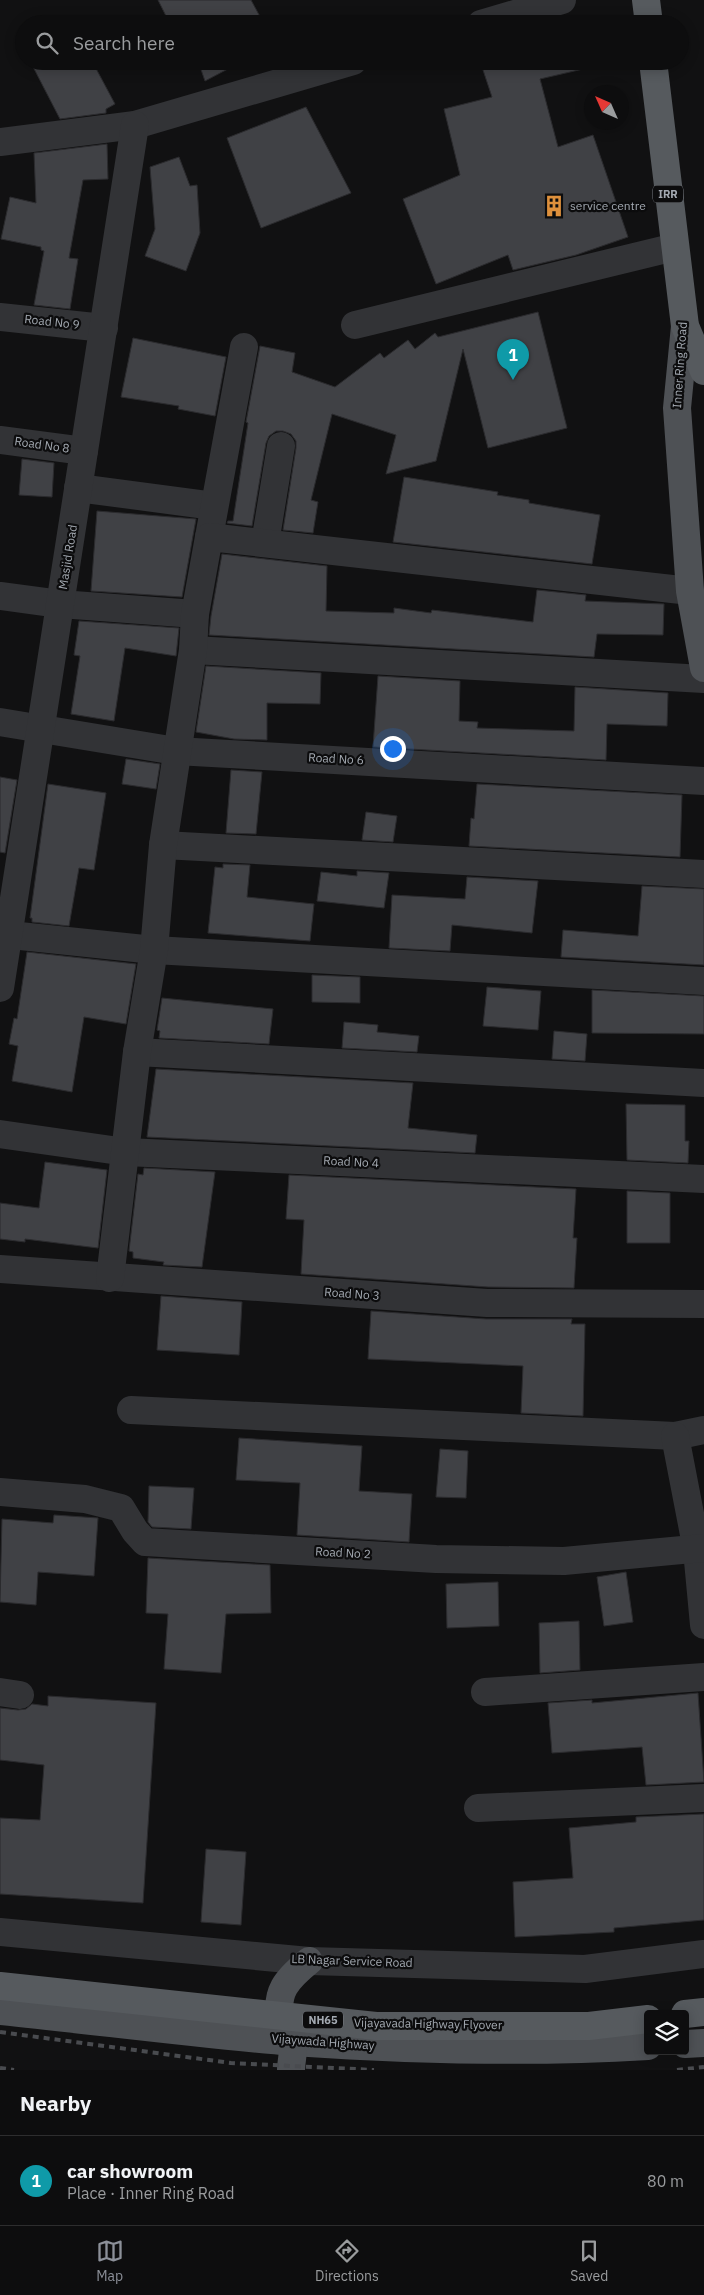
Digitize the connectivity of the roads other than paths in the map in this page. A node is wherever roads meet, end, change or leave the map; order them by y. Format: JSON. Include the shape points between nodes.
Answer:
{"nodes":[{"id":1,"x":562,"y":0,"type":"edge"},
{"id":2,"x":646,"y":0,"type":"edge"},
{"id":3,"x":511,"y":15,"type":"edge"},
{"id":4,"x":648,"y":15,"type":"edge"},
{"id":5,"x":322,"y":70,"type":"edge"},
{"id":6,"x":654,"y":70,"type":"edge"},
{"id":7,"x":135,"y":125,"type":"junction"},
{"id":8,"x":0,"y":142,"type":"edge"},
{"id":9,"x":674,"y":247,"type":"junction"},
{"id":10,"x":0,"y":317,"type":"edge"},
{"id":11,"x":356,"y":325,"type":"dead end"},
{"id":12,"x":685,"y":326,"type":"junction"},
{"id":13,"x":104,"y":328,"type":"junction"},
{"id":14,"x":244,"y":347,"type":"dead end"},
{"id":15,"x":704,"y":371,"type":"edge"},
{"id":16,"x":0,"y":440,"type":"edge"},
{"id":17,"x":281,"y":446,"type":"dead end"},
{"id":18,"x":84,"y":451,"type":"junction"},
{"id":19,"x":78,"y":488,"type":"junction"},
{"id":20,"x":214,"y":506,"type":"junction"},
{"id":21,"x":209,"y":537,"type":"junction"},
{"id":22,"x":265,"y":543,"type":"junction"},
{"id":23,"x":690,"y":591,"type":"junction"},
{"id":24,"x":0,"y":596,"type":"edge"},
{"id":25,"x":60,"y":604,"type":"junction"},
{"id":26,"x":195,"y":614,"type":"junction"},
{"id":27,"x":193,"y":650,"type":"junction"},
{"id":28,"x":704,"y":668,"type":"edge"},
{"id":29,"x":704,"y":679,"type":"edge"},
{"id":30,"x":0,"y":722,"type":"edge"},
{"id":31,"x":41,"y":728,"type":"junction"},
{"id":32,"x":176,"y":751,"type":"junction"},
{"id":33,"x":704,"y":781,"type":"edge"},
{"id":34,"x":163,"y":845,"type":"junction"},
{"id":35,"x":704,"y":874,"type":"edge"},
{"id":36,"x":4,"y":935,"type":"edge"},
{"id":37,"x":154,"y":950,"type":"junction"},
{"id":38,"x":704,"y":981,"type":"edge"},
{"id":39,"x":0,"y":988,"type":"edge"},
{"id":40,"x":137,"y":1052,"type":"junction"},
{"id":41,"x":704,"y":1083,"type":"edge"},
{"id":42,"x":0,"y":1134,"type":"edge"},
{"id":43,"x":126,"y":1152,"type":"junction"},
{"id":44,"x":704,"y":1179,"type":"edge"},
{"id":45,"x":0,"y":1270,"type":"edge"},
{"id":46,"x":110,"y":1278,"type":"junction"},
{"id":47,"x":704,"y":1304,"type":"edge"},
{"id":48,"x":132,"y":1410,"type":"dead end"},
{"id":49,"x":704,"y":1430,"type":"edge"},
{"id":50,"x":675,"y":1436,"type":"junction"},
{"id":51,"x":0,"y":1492,"type":"edge"},
{"id":52,"x":701,"y":1549,"type":"edge"},
{"id":53,"x":704,"y":1625,"type":"edge"},
{"id":54,"x":704,"y":1677,"type":"edge"},
{"id":55,"x":485,"y":1692,"type":"dead end"},
{"id":56,"x":704,"y":1798,"type":"edge"},
{"id":57,"x":478,"y":1808,"type":"dead end"},
{"id":58,"x":0,"y":1932,"type":"edge"},
{"id":59,"x":704,"y":1954,"type":"edge"},
{"id":60,"x":309,"y":1961,"type":"junction"},
{"id":61,"x":0,"y":1986,"type":"edge"},
{"id":62,"x":0,"y":2011,"type":"edge"},
{"id":63,"x":704,"y":2012,"type":"edge"},
{"id":64,"x":689,"y":2014,"type":"edge"},
{"id":65,"x":644,"y":2019,"type":"edge"},
{"id":66,"x":293,"y":2042,"type":"junction"},
{"id":67,"x":704,"y":2043,"type":"edge"},
{"id":68,"x":689,"y":2044,"type":"edge"},
{"id":69,"x":644,"y":2046,"type":"edge"},
{"id":70,"x":291,"y":2070,"type":"edge"}],
"edges":[{"from":1,"to":3,"type":"street"},
{"from":2,"to":4,"type":"highway"},
{"from":5,"to":7,"type":"street"},
{"from":6,"to":9,"type":"highway","name":"Inner Ring Road","number":"IRR"},
{"from":7,"to":8,"type":"street"},
{"from":7,"to":13,"type":"street","name":"Masjid Road"},
{"from":9,"to":11,"type":"street"},
{"from":9,"to":12,"type":"highway","name":"Inner Ring Road","number":"IRR"},
{"from":10,"to":13,"type":"street","name":"Road No 9"},
{"from":12,"to":15,"type":"highway","number":"IRR"},
{"from":12,"to":23,"type":"main road","name":"Inner Ring Road","number":"IRR","via":[[677,408]]},
{"from":13,"to":18,"type":"street","name":"Masjid Road"},
{"from":14,"to":20,"type":"street"},
{"from":16,"to":18,"type":"street","name":"Road No 8"},
{"from":17,"to":22,"type":"street"},
{"from":18,"to":19,"type":"street","name":"Masjid Road"},
{"from":19,"to":20,"type":"street"},
{"from":19,"to":25,"type":"street","name":"Masjid Road"},
{"from":20,"to":21,"type":"street"},
{"from":21,"to":22,"type":"street"},
{"from":21,"to":26,"type":"street"},
{"from":22,"to":23,"type":"street"},
{"from":23,"to":28,"type":"main road","name":"Inner Ring Road","number":"IRR"},
{"from":24,"to":25,"type":"street"},
{"from":25,"to":26,"type":"street"},
{"from":25,"to":31,"type":"street","name":"Masjid Road"},
{"from":26,"to":27,"type":"street"},
{"from":27,"to":29,"type":"street"},
{"from":27,"to":32,"type":"street"},
{"from":30,"to":31,"type":"street","name":"Road No 6"},
{"from":31,"to":32,"type":"street","name":"Road No 6"},
{"from":31,"to":36,"type":"street","name":"Masjid Road"},
{"from":32,"to":33,"type":"street","name":"Road No 6"},
{"from":32,"to":34,"type":"street"},
{"from":34,"to":35,"type":"street"},
{"from":34,"to":37,"type":"street"},
{"from":36,"to":37,"type":"street"},
{"from":36,"to":39,"type":"street","name":"Masjid Road"},
{"from":37,"to":38,"type":"street"},
{"from":37,"to":40,"type":"street"},
{"from":40,"to":41,"type":"street"},
{"from":40,"to":43,"type":"street"},
{"from":42,"to":43,"type":"street","name":"Road No 4"},
{"from":43,"to":44,"type":"street","name":"Road No 4"},
{"from":43,"to":46,"type":"street"},
{"from":45,"to":46,"type":"street","name":"Road No 3"},
{"from":46,"to":47,"type":"street","name":"Road No 3","via":[[487,1303]]},
{"from":48,"to":50,"type":"street"},
{"from":49,"to":50,"type":"street"},
{"from":50,"to":52,"type":"street"},
{"from":51,"to":52,"type":"street","name":"Road No 2","via":[[85,1499],[120,1508],[146,1542],[436,1559],[564,1561]]},
{"from":52,"to":53,"type":"street"},
{"from":54,"to":55,"type":"street"},
{"from":56,"to":57,"type":"street"},
{"from":58,"to":60,"type":"street","name":"LB Nagar Service Road"},
{"from":59,"to":60,"type":"street","name":"LB Nagar Service Road","via":[[585,1970]]},
{"from":60,"to":66,"type":"main road","via":[[283,1987],[281,2025]]},
{"from":61,"to":65,"type":"highway","name":"Vijayavada Highway Flyover","number":"NH65","via":[[376,2026],[589,2026]]},
{"from":62,"to":66,"type":"main road","name":"Vijaywada Highway"},
{"from":63,"to":64,"type":"highway"},
{"from":66,"to":69,"type":"main road","name":"Vijaywada Highway","via":[[564,2051]]},
{"from":66,"to":70,"type":"main road"},
{"from":67,"to":68,"type":"main road"}]}
